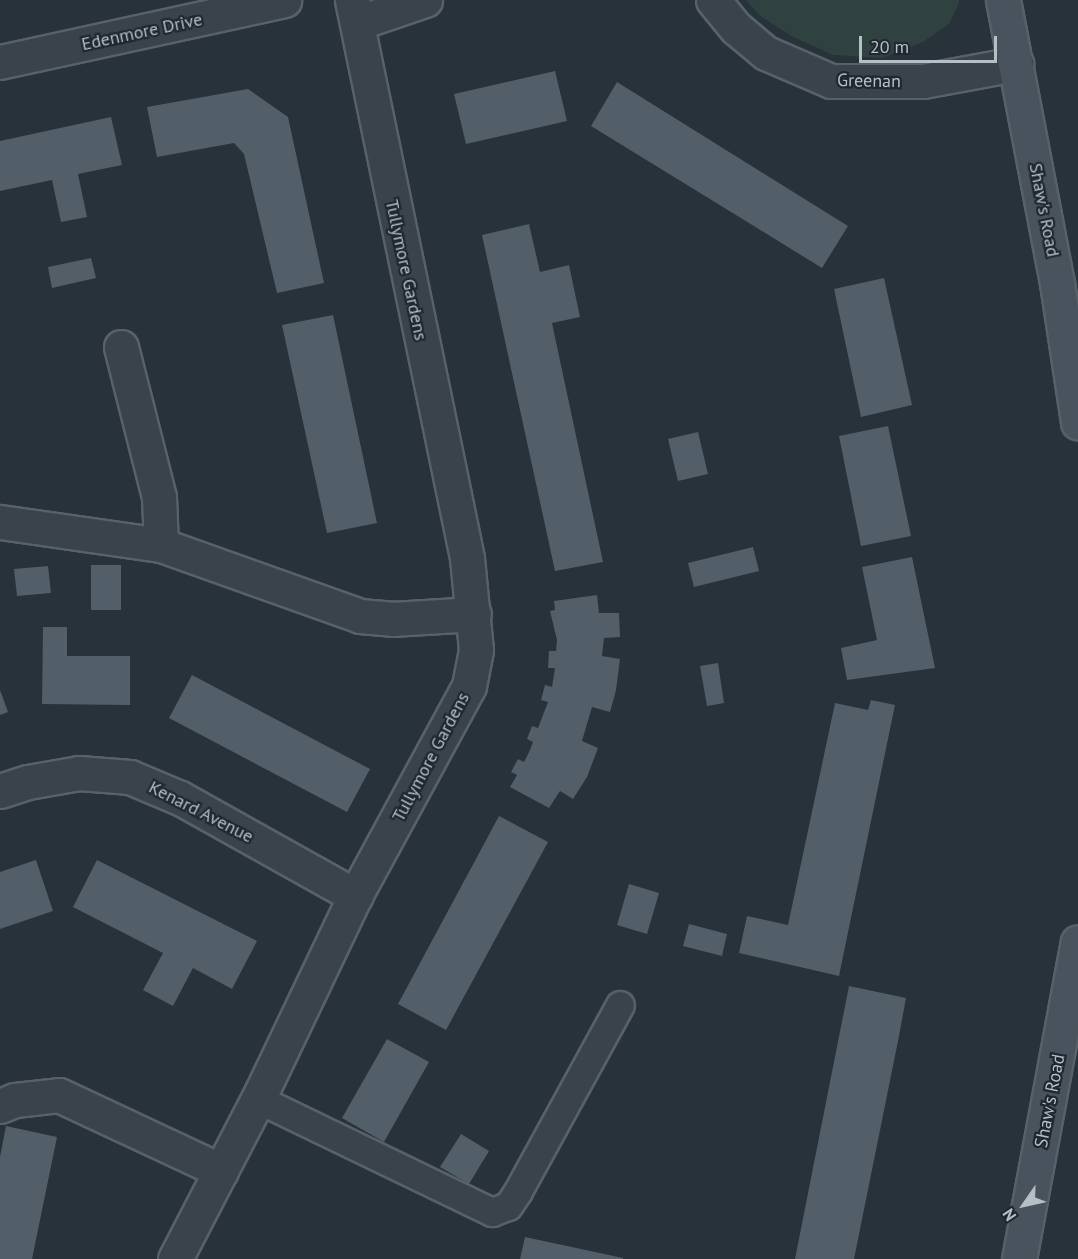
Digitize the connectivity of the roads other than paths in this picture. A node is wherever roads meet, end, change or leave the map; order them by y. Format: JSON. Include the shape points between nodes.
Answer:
{"nodes":[{"id":1,"x":284,"y":0,"type":"edge"},
{"id":2,"x":425,"y":0,"type":"edge"},
{"id":3,"x":713,"y":0,"type":"edge"},
{"id":4,"x":1003,"y":0,"type":"edge"},
{"id":5,"x":355,"y":12,"type":"edge"},
{"id":6,"x":0,"y":62,"type":"edge"},
{"id":7,"x":1016,"y":64,"type":"junction"},
{"id":8,"x":1068,"y":282,"type":"edge"},
{"id":9,"x":121,"y":347,"type":"dead end"},
{"id":10,"x":1078,"y":422,"type":"edge"},
{"id":11,"x":0,"y":522,"type":"edge"},
{"id":12,"x":161,"y":545,"type":"junction"},
{"id":13,"x":474,"y":614,"type":"junction"},
{"id":14,"x":0,"y":791,"type":"edge"},
{"id":15,"x":355,"y":896,"type":"junction"},
{"id":16,"x":1078,"y":942,"type":"edge"},
{"id":17,"x":1075,"y":984,"type":"edge"},
{"id":18,"x":620,"y":1005,"type":"dead end"},
{"id":19,"x":258,"y":1100,"type":"junction"},
{"id":20,"x":0,"y":1106,"type":"edge"},
{"id":21,"x":221,"y":1171,"type":"junction"},
{"id":22,"x":175,"y":1259,"type":"edge"},
{"id":23,"x":1019,"y":1259,"type":"edge"}],
"edges":[{"from":1,"to":6,"type":"street","name":"Edenmore Drive"},
{"from":2,"to":5,"type":"street"},
{"from":3,"to":7,"type":"street","name":"Greenan","via":[[736,28],[766,53],[831,81],[923,81]]},
{"from":4,"to":7,"type":"street","name":"Shaw's Road"},
{"from":5,"to":13,"type":"street","name":"Tullymore Gardens","via":[[467,558]]},
{"from":7,"to":8,"type":"street","name":"Shaw's Road"},
{"from":8,"to":10,"type":"street","name":"Shaw's Road"},
{"from":9,"to":12,"type":"street","via":[[159,497]]},
{"from":11,"to":12,"type":"street"},
{"from":12,"to":13,"type":"street","via":[[360,616],[392,619]]},
{"from":13,"to":15,"type":"street","name":"Tullymore Gardens","via":[[476,651],[469,686]]},
{"from":14,"to":15,"type":"street","name":"Kenard Avenue","via":[[79,773],[130,777],[180,798]]},
{"from":15,"to":19,"type":"street","name":"Tullymore Gardens"},
{"from":16,"to":17,"type":"street","name":"Shaw's Road"},
{"from":17,"to":23,"type":"street","name":"Shaw's Road"},
{"from":18,"to":19,"type":"lane","via":[[518,1191],[508,1206],[492,1212]]},
{"from":19,"to":21,"type":"street","name":"Tullymore Gardens"},
{"from":20,"to":21,"type":"street","via":[[15,1100],[59,1095]]},
{"from":21,"to":22,"type":"street","name":"Tullymore Gardens"}]}
